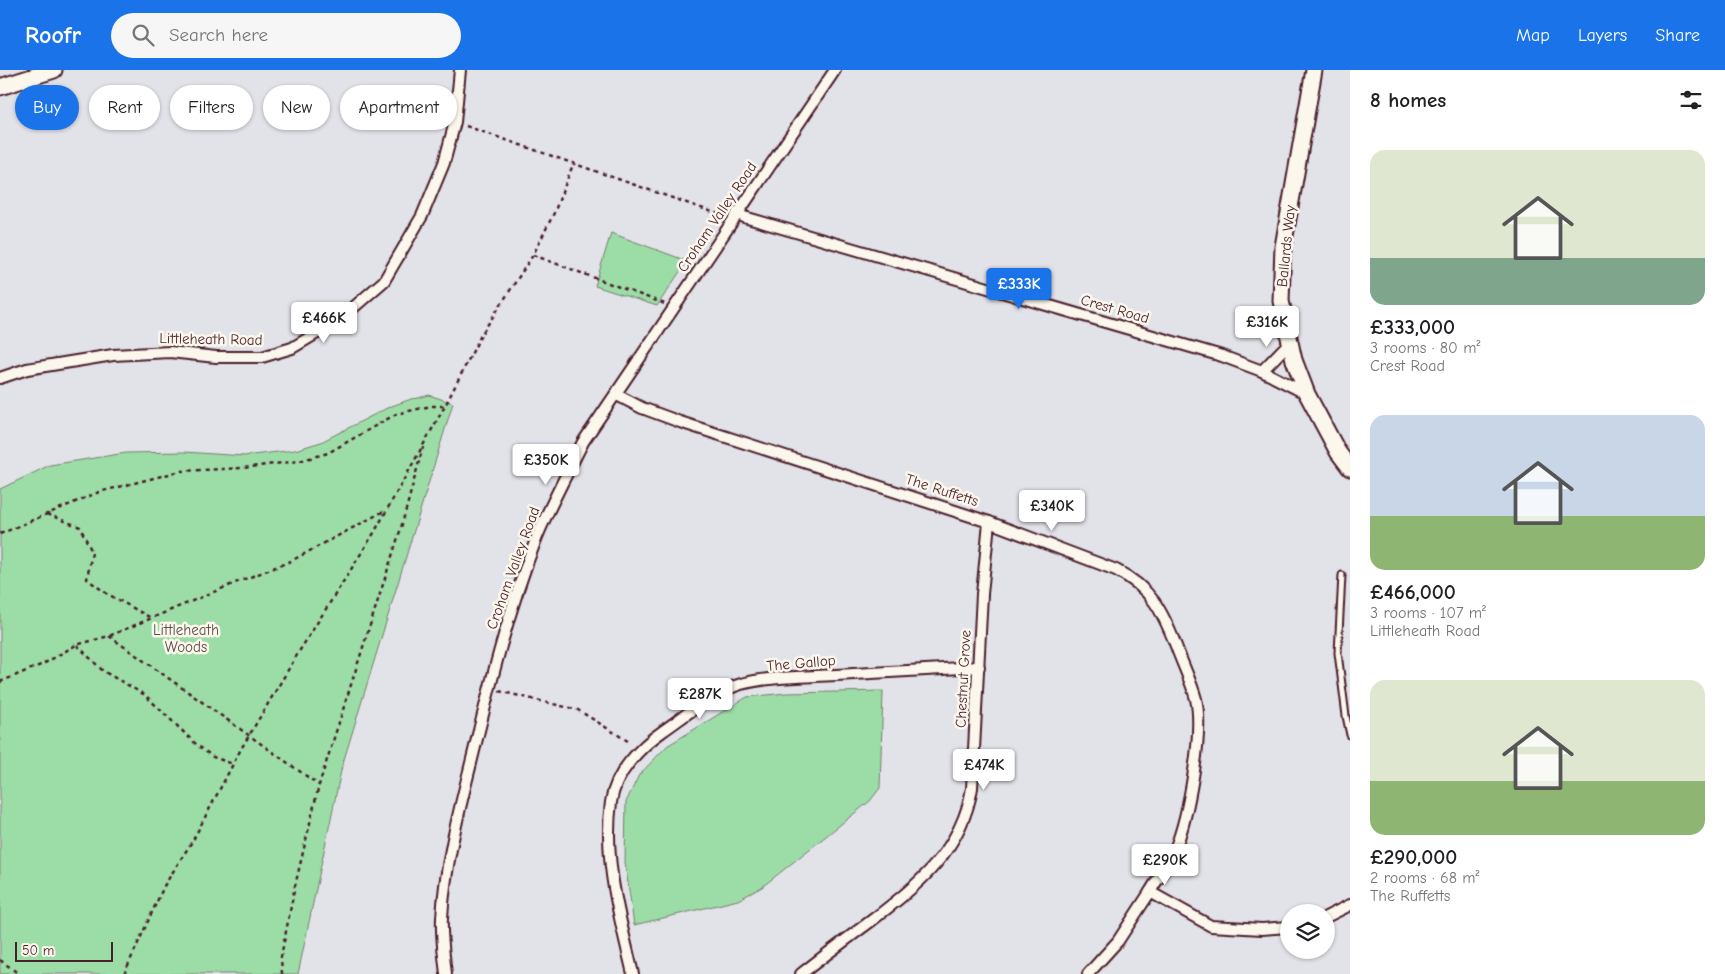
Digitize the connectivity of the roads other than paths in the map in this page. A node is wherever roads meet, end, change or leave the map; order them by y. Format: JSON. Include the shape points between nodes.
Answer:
{"nodes":[{"id":1,"x":54,"y":70,"type":"edge"},
{"id":2,"x":460,"y":70,"type":"edge"},
{"id":3,"x":835,"y":70,"type":"edge"},
{"id":4,"x":1314,"y":70,"type":"edge"},
{"id":5,"x":0,"y":87,"type":"edge"},
{"id":6,"x":737,"y":213,"type":"junction"},
{"id":7,"x":1290,"y":342,"type":"junction"},
{"id":8,"x":1262,"y":371,"type":"junction"},
{"id":9,"x":0,"y":378,"type":"edge"},
{"id":10,"x":1307,"y":394,"type":"junction"},
{"id":11,"x":617,"y":395,"type":"junction"},
{"id":12,"x":1350,"y":468,"type":"edge"},
{"id":13,"x":989,"y":522,"type":"junction"},
{"id":14,"x":1342,"y":575,"type":"dead end"},
{"id":15,"x":979,"y":668,"type":"junction"},
{"id":16,"x":1350,"y":735,"type":"edge"},
{"id":17,"x":1150,"y":892,"type":"junction"},
{"id":18,"x":1350,"y":905,"type":"edge"},
{"id":19,"x":1335,"y":912,"type":"edge"},
{"id":20,"x":1280,"y":928,"type":"edge"},
{"id":21,"x":446,"y":974,"type":"edge"},
{"id":22,"x":633,"y":974,"type":"edge"},
{"id":23,"x":801,"y":974,"type":"edge"},
{"id":24,"x":1088,"y":974,"type":"edge"}],
"edges":[{"from":1,"to":5,"type":"street"},
{"from":2,"to":9,"type":"street","name":"Littleheath Road","via":[[455,122],[444,163],[422,216],[384,281],[339,320],[292,348],[262,357],[170,352],[113,355],[26,369]]},
{"from":3,"to":6,"type":"street","name":"Croham Valley Road"},
{"from":4,"to":7,"type":"street","name":"Ballards Way","via":[[1283,247],[1281,300]]},
{"from":6,"to":8,"type":"street","name":"Crest Road","via":[[1222,356]]},
{"from":6,"to":11,"type":"street","name":"Croham Valley Road"},
{"from":7,"to":8,"type":"street"},
{"from":7,"to":10,"type":"street","name":"Ballards Way"},
{"from":8,"to":10,"type":"street","name":"Crest Road"},
{"from":10,"to":12,"type":"street","name":"Ballards Way"},
{"from":11,"to":13,"type":"street","name":"The Ruffetts","via":[[680,422]]},
{"from":11,"to":21,"type":"street","name":"Croham Valley Road","via":[[583,442],[557,493],[513,605],[489,689],[447,869],[442,918]]},
{"from":13,"to":15,"type":"street","name":"Chestnut Grove"},
{"from":13,"to":17,"type":"street","name":"The Ruffetts","via":[[1132,578],[1146,590],[1168,626],[1196,700],[1198,731],[1185,821],[1175,851]]},
{"from":14,"to":16,"type":"lane","via":[[1338,652]]},
{"from":15,"to":22,"type":"street","name":"The Gallop","via":[[782,678],[741,684],[724,691],[655,736],[626,767],[616,783],[611,801],[610,834],[617,907]]},
{"from":15,"to":23,"type":"street","name":"Chestnut Grove","via":[[972,788],[969,805],[951,844],[911,890]]},
{"from":17,"to":20,"type":"street","via":[[1211,926]]},
{"from":17,"to":24,"type":"street","name":"The Ruffetts","via":[[1118,941]]},
{"from":18,"to":19,"type":"street"}]}
